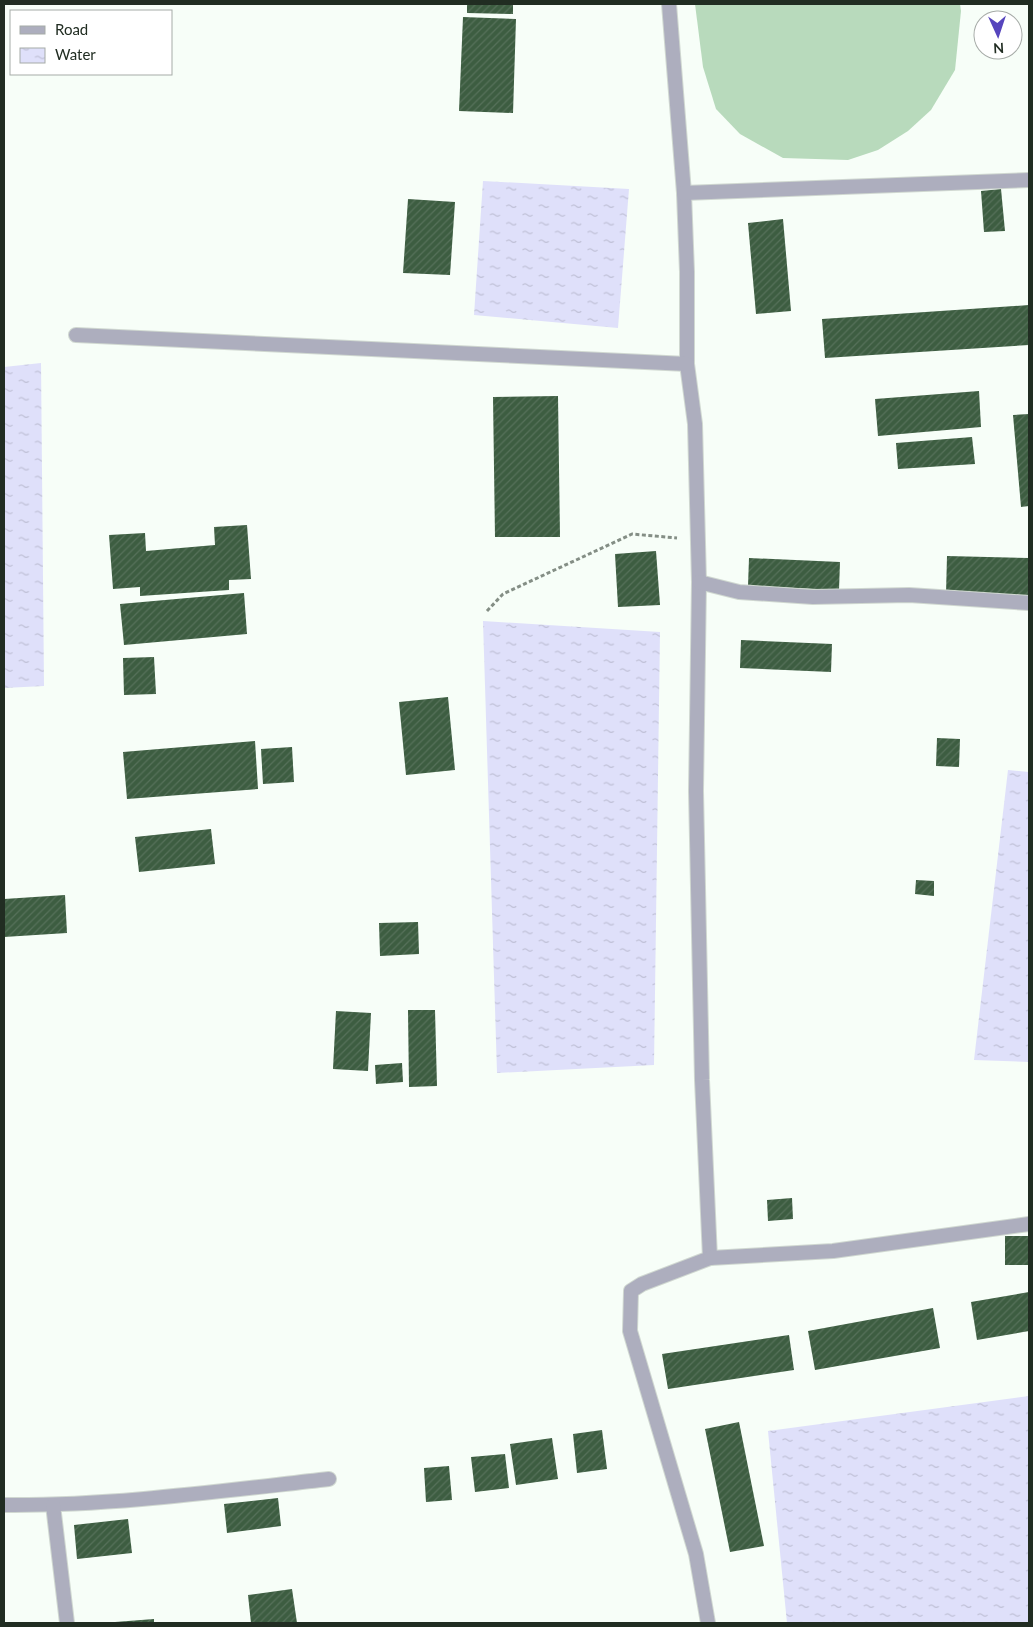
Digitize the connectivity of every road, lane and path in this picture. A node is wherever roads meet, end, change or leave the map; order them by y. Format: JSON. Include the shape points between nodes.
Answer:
{"nodes":[{"id":1,"x":669,"y":4,"type":"edge"},
{"id":2,"x":1029,"y":180,"type":"edge"},
{"id":3,"x":684,"y":193,"type":"junction"},
{"id":4,"x":76,"y":336,"type":"dead end"},
{"id":5,"x":687,"y":364,"type":"junction"},
{"id":6,"x":698,"y":539,"type":"junction"},
{"id":7,"x":699,"y":582,"type":"junction"},
{"id":8,"x":1029,"y":603,"type":"edge"},
{"id":9,"x":487,"y":611,"type":"dead end"},
{"id":10,"x":1029,"y":1224,"type":"edge"},
{"id":11,"x":710,"y":1258,"type":"junction"},
{"id":12,"x":329,"y":1479,"type":"dead end"},
{"id":13,"x":4,"y":1505,"type":"edge"},
{"id":14,"x":53,"y":1506,"type":"junction"},
{"id":15,"x":67,"y":1623,"type":"edge"},
{"id":16,"x":708,"y":1623,"type":"edge"}],
"edges":[{"from":1,"to":3,"type":"street"},
{"from":2,"to":3,"type":"street"},
{"from":3,"to":5,"type":"street"},
{"from":4,"to":5,"type":"street"},
{"from":5,"to":6,"type":"street","via":[[695,424]]},
{"from":6,"to":7,"type":"street"},
{"from":6,"to":9,"type":"path","via":[[632,534],[503,594]]},
{"from":7,"to":8,"type":"street","via":[[739,592],[813,597],[909,595]]},
{"from":7,"to":11,"type":"street","via":[[696,791],[702,1080]]},
{"from":10,"to":11,"type":"street","via":[[833,1251]]},
{"from":11,"to":16,"type":"street","via":[[642,1284],[631,1292],[630,1331],[696,1554]]},
{"from":12,"to":14,"type":"street"},
{"from":13,"to":14,"type":"street"},
{"from":14,"to":15,"type":"street"}]}
